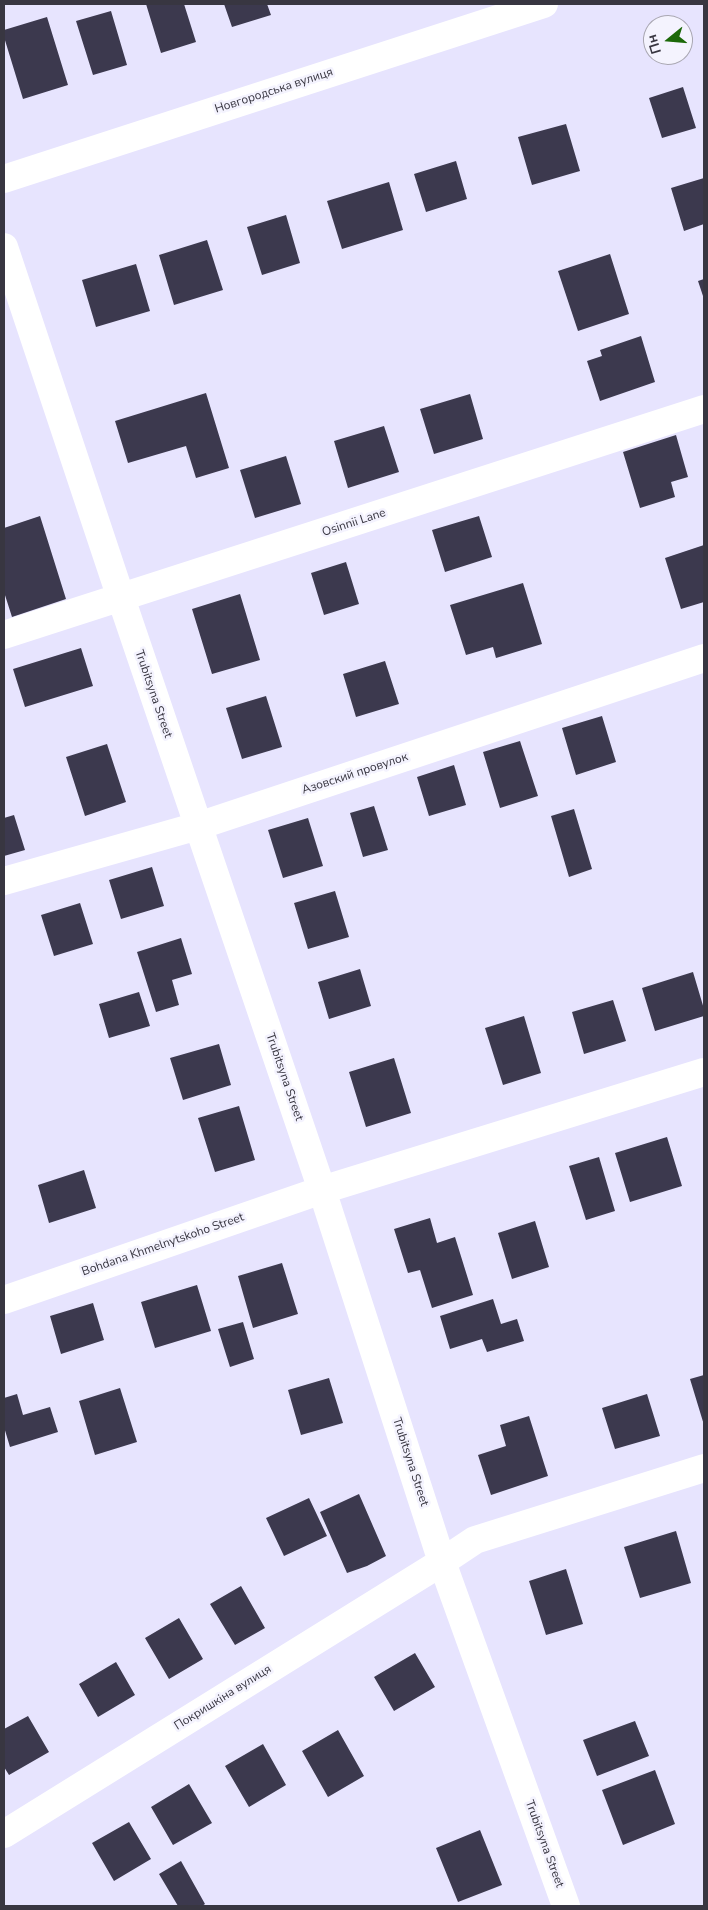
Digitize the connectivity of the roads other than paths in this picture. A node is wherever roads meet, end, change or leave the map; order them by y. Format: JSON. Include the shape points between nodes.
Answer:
{"nodes":[{"id":1,"x":544,"y":4,"type":"edge"},
{"id":2,"x":4,"y":179,"type":"edge"},
{"id":3,"x":4,"y":247,"type":"edge"},
{"id":4,"x":704,"y":409,"type":"edge"},
{"id":5,"x":121,"y":598,"type":"junction"},
{"id":6,"x":4,"y":635,"type":"edge"},
{"id":7,"x":704,"y":658,"type":"edge"},
{"id":8,"x":198,"y":826,"type":"junction"},
{"id":9,"x":4,"y":880,"type":"edge"},
{"id":10,"x":704,"y":1072,"type":"edge"},
{"id":11,"x":322,"y":1190,"type":"junction"},
{"id":12,"x":4,"y":1300,"type":"edge"},
{"id":13,"x":704,"y":1468,"type":"edge"},
{"id":14,"x":442,"y":1562,"type":"junction"},
{"id":15,"x":4,"y":1834,"type":"edge"},
{"id":16,"x":566,"y":1906,"type":"edge"}],
"edges":[{"from":1,"to":2,"type":"street","name":"Новгородська вулиця"},
{"from":3,"to":5,"type":"street","name":"Trubitsyna Street"},
{"from":4,"to":5,"type":"street","name":"Osinnii Lane"},
{"from":5,"to":6,"type":"street","name":"Osinnii Lane"},
{"from":5,"to":8,"type":"street","name":"Trubitsyna Street"},
{"from":7,"to":8,"type":"street","name":"Азовский провулок"},
{"from":8,"to":9,"type":"street","name":"Азовский провулок"},
{"from":8,"to":11,"type":"street","name":"Trubitsyna Street"},
{"from":10,"to":11,"type":"street","name":"Bohdana Khmelnytskoho Street"},
{"from":11,"to":12,"type":"street","name":"Bohdana Khmelnytskoho Street"},
{"from":11,"to":14,"type":"street","name":"Trubitsyna Street"},
{"from":13,"to":14,"type":"street","name":"Покришкіна вулиця","via":[[475,1540]]},
{"from":14,"to":15,"type":"street","name":"Покришкіна вулиця"},
{"from":14,"to":16,"type":"street","name":"Trubitsyna Street"}]}
